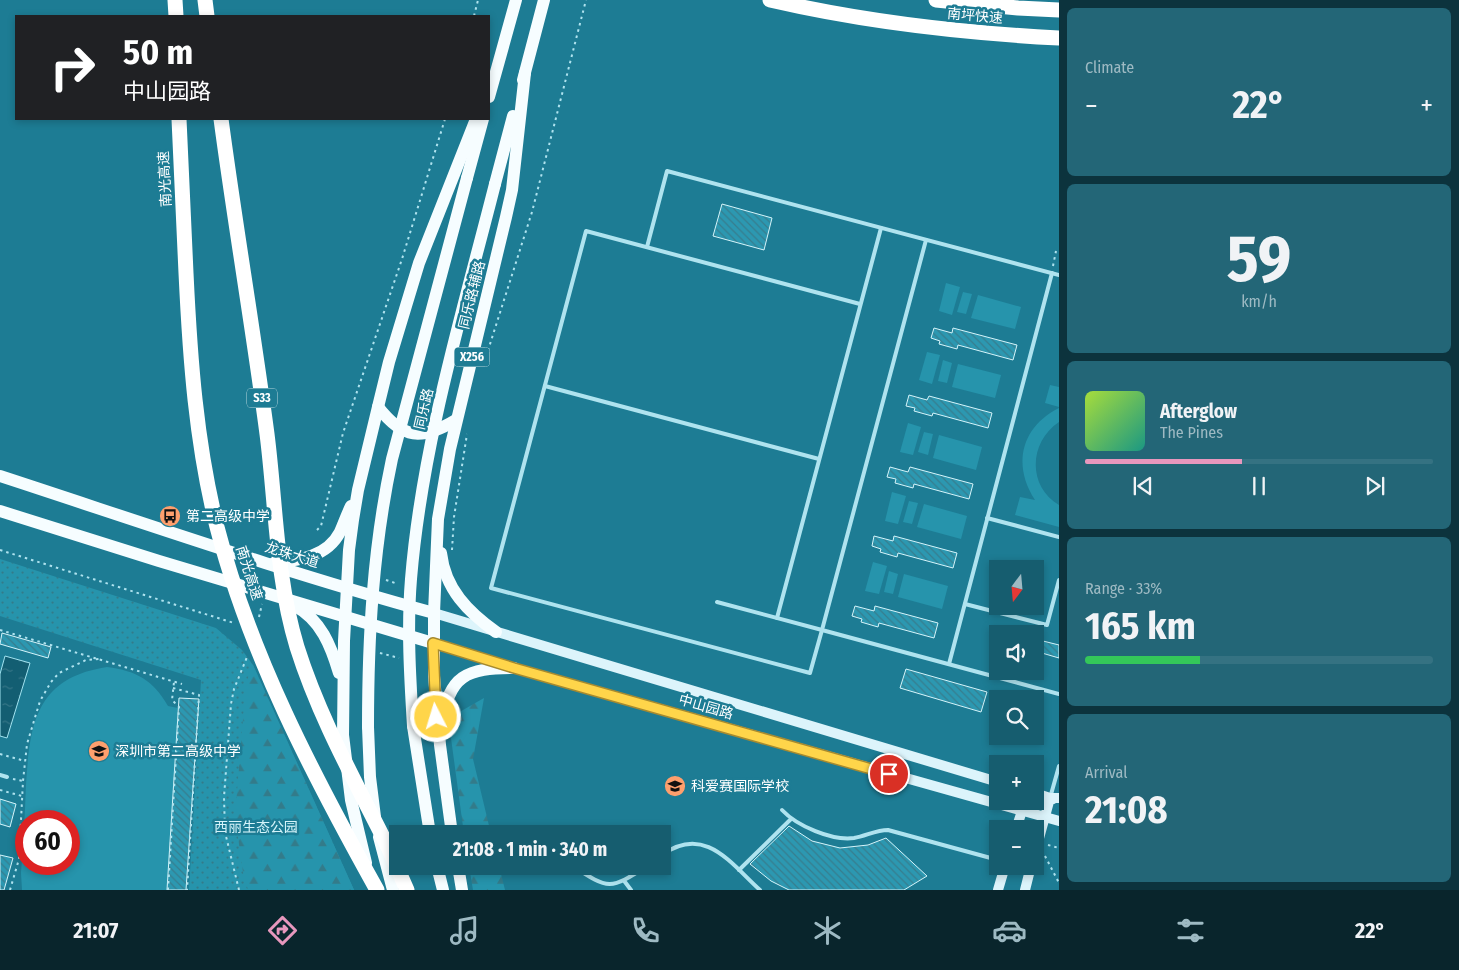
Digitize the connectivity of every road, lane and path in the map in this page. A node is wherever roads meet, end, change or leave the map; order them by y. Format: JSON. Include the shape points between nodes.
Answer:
{"nodes":[{"id":1,"x":175,"y":0,"type":"edge"},
{"id":2,"x":205,"y":0,"type":"edge"},
{"id":3,"x":478,"y":0,"type":"edge"},
{"id":4,"x":516,"y":0,"type":"edge"},
{"id":5,"x":544,"y":0,"type":"edge"},
{"id":6,"x":586,"y":0,"type":"edge"},
{"id":7,"x":770,"y":0,"type":"edge"},
{"id":8,"x":936,"y":0,"type":"edge"},
{"id":9,"x":1059,"y":10,"type":"edge"},
{"id":10,"x":176,"y":15,"type":"edge"},
{"id":11,"x":207,"y":15,"type":"edge"},
{"id":12,"x":474,"y":15,"type":"edge"},
{"id":13,"x":1059,"y":38,"type":"edge"},
{"id":14,"x":497,"y":66,"type":"junction"},
{"id":15,"x":525,"y":72,"type":"junction"},
{"id":16,"x":490,"y":84,"type":"edge"},
{"id":17,"x":490,"y":93,"type":"edge"},
{"id":18,"x":179,"y":120,"type":"edge"},
{"id":19,"x":221,"y":120,"type":"edge"},
{"id":20,"x":445,"y":120,"type":"edge"},
{"id":21,"x":476,"y":120,"type":"edge"},
{"id":22,"x":483,"y":120,"type":"edge"},
{"id":23,"x":881,"y":228,"type":"junction"},
{"id":24,"x":926,"y":240,"type":"junction"},
{"id":25,"x":647,"y":247,"type":"junction"},
{"id":26,"x":1056,"y":251,"type":"dead end"},
{"id":27,"x":1052,"y":273,"type":"junction"},
{"id":28,"x":1059,"y":275,"type":"edge"},
{"id":29,"x":860,"y":304,"type":"junction"},
{"id":30,"x":482,"y":369,"type":"dead end"},
{"id":31,"x":545,"y":386,"type":"junction"},
{"id":32,"x":378,"y":407,"type":"junction"},
{"id":33,"x":456,"y":420,"type":"junction"},
{"id":34,"x":468,"y":426,"type":"dead end"},
{"id":35,"x":819,"y":459,"type":"junction"},
{"id":36,"x":0,"y":476,"type":"edge"},
{"id":37,"x":358,"y":490,"type":"junction"},
{"id":38,"x":0,"y":511,"type":"edge"},
{"id":39,"x":438,"y":518,"type":"junction"},
{"id":40,"x":987,"y":518,"type":"junction"},
{"id":41,"x":317,"y":530,"type":"dead end"},
{"id":42,"x":1059,"y":537,"type":"edge"},
{"id":43,"x":0,"y":550,"type":"edge"},
{"id":44,"x":452,"y":554,"type":"dead end"},
{"id":45,"x":269,"y":564,"type":"junction"},
{"id":46,"x":383,"y":579,"type":"dead end"},
{"id":47,"x":1059,"y":580,"type":"edge"},
{"id":48,"x":400,"y":585,"type":"dead end"},
{"id":49,"x":348,"y":589,"type":"junction"},
{"id":50,"x":264,"y":592,"type":"junction"},
{"id":51,"x":717,"y":602,"type":"dead end"},
{"id":52,"x":965,"y":604,"type":"junction"},
{"id":53,"x":434,"y":612,"type":"junction"},
{"id":54,"x":345,"y":617,"type":"junction"},
{"id":55,"x":777,"y":618,"type":"junction"},
{"id":56,"x":258,"y":624,"type":"dead end"},
{"id":57,"x":240,"y":625,"type":"dead end"},
{"id":58,"x":822,"y":630,"type":"junction"},
{"id":59,"x":0,"y":631,"type":"edge"},
{"id":60,"x":496,"y":632,"type":"junction"},
{"id":61,"x":433,"y":643,"type":"junction"},
{"id":62,"x":374,"y":652,"type":"dead end"},
{"id":63,"x":247,"y":656,"type":"dead end"},
{"id":64,"x":99,"y":658,"type":"junction"},
{"id":65,"x":403,"y":660,"type":"dead end"},
{"id":66,"x":949,"y":664,"type":"junction"},
{"id":67,"x":514,"y":668,"type":"junction"},
{"id":68,"x":174,"y":682,"type":"junction"},
{"id":69,"x":182,"y":684,"type":"dead end"},
{"id":70,"x":343,"y":687,"type":"junction"},
{"id":71,"x":173,"y":688,"type":"junction"},
{"id":72,"x":1059,"y":694,"type":"edge"},
{"id":73,"x":440,"y":744,"type":"junction"},
{"id":74,"x":0,"y":754,"type":"edge"},
{"id":75,"x":25,"y":761,"type":"junction"},
{"id":76,"x":1059,"y":766,"type":"edge"},
{"id":77,"x":0,"y":775,"type":"edge"},
{"id":78,"x":8,"y":777,"type":"joint"},
{"id":79,"x":989,"y":779,"type":"edge"},
{"id":80,"x":23,"y":781,"type":"junction"},
{"id":81,"x":0,"y":790,"type":"edge"},
{"id":82,"x":22,"y":796,"type":"junction"},
{"id":83,"x":1056,"y":799,"type":"edge"},
{"id":84,"x":782,"y":810,"type":"dead end"},
{"id":85,"x":1022,"y":811,"type":"junction"},
{"id":86,"x":1045,"y":817,"type":"junction"},
{"id":87,"x":791,"y":819,"type":"junction"},
{"id":88,"x":1019,"y":820,"type":"edge"},
{"id":89,"x":1044,"y":821,"type":"edge"},
{"id":90,"x":1059,"y":821,"type":"edge"},
{"id":91,"x":429,"y":825,"type":"edge"},
{"id":92,"x":451,"y":825,"type":"edge"},
{"id":93,"x":671,"y":850,"type":"edge"},
{"id":94,"x":1044,"y":854,"type":"edge"},
{"id":95,"x":989,"y":858,"type":"edge"},
{"id":96,"x":739,"y":870,"type":"junction"},
{"id":97,"x":439,"y":875,"type":"edge"},
{"id":98,"x":460,"y":875,"type":"edge"},
{"id":99,"x":583,"y":875,"type":"edge"},
{"id":100,"x":635,"y":875,"type":"edge"},
{"id":101,"x":1002,"y":875,"type":"edge"},
{"id":102,"x":1029,"y":875,"type":"edge"},
{"id":103,"x":626,"y":882,"type":"junction"},
{"id":104,"x":1059,"y":883,"type":"edge"},
{"id":105,"x":10,"y":890,"type":"edge"},
{"id":106,"x":168,"y":890,"type":"edge"},
{"id":107,"x":187,"y":890,"type":"edge"},
{"id":108,"x":239,"y":890,"type":"edge"},
{"id":109,"x":375,"y":890,"type":"edge"},
{"id":110,"x":393,"y":890,"type":"edge"},
{"id":111,"x":407,"y":890,"type":"edge"},
{"id":112,"x":443,"y":890,"type":"edge"},
{"id":113,"x":462,"y":890,"type":"edge"},
{"id":114,"x":631,"y":890,"type":"edge"},
{"id":115,"x":760,"y":890,"type":"edge"},
{"id":116,"x":998,"y":890,"type":"edge"},
{"id":117,"x":1025,"y":890,"type":"edge"}],
"edges":[{"from":1,"to":10,"type":"highway"},
{"from":2,"to":11,"type":"highway"},
{"from":3,"to":12,"type":"path"},
{"from":4,"to":14,"type":"main road"},
{"from":5,"to":15,"type":"main road","name":"同乐路","number":"X256"},
{"from":6,"to":30,"type":"path","via":[[532,212]]},
{"from":7,"to":13,"type":"highway","name":"南坪快速","via":[[890,23]]},
{"from":8,"to":9,"type":"highway","name":"南坪快速"},
{"from":14,"to":16,"type":"main road"},
{"from":14,"to":17,"type":"main road"},
{"from":15,"to":33,"type":"main road","name":"同乐路辅路","number":"X256","via":[[512,190]]},
{"from":15,"to":91,"type":"main road","name":"同乐路","bridge":true,"via":[[437,414],[414,543],[409,624],[413,726]]},
{"from":18,"to":109,"type":"highway","name":"南光高速","bridge":true,"via":[[193,382],[205,472],[217,526],[244,613],[273,686]]},
{"from":19,"to":111,"type":"highway","name":"南光高速","number":"S33","bridge":true,"via":[[258,360],[281,576],[297,645],[334,740]]},
{"from":20,"to":41,"type":"path","via":[[402,259],[342,433],[321,526]]},
{"from":21,"to":32,"type":"main road","via":[[419,263]]},
{"from":22,"to":110,"type":"main road","name":"同乐路","bridge":true,"via":[[392,459],[374,567],[368,728],[373,805]]},
{"from":23,"to":24,"type":"lane"},
{"from":23,"to":25,"type":"lane","via":[[667,171]]},
{"from":23,"to":29,"type":"lane"},
{"from":24,"to":27,"type":"lane"},
{"from":24,"to":58,"type":"lane"},
{"from":25,"to":29,"type":"lane"},
{"from":25,"to":31,"type":"lane","via":[[586,231]]},
{"from":26,"to":27,"type":"path"},
{"from":27,"to":28,"type":"lane"},
{"from":27,"to":40,"type":"lane"},
{"from":29,"to":35,"type":"lane"},
{"from":31,"to":35,"type":"lane"},
{"from":31,"to":58,"type":"lane","via":[[491,588],[810,673]]},
{"from":32,"to":33,"type":"main road","via":[[395,425],[416,434],[435,432]]},
{"from":32,"to":37,"type":"main road"},
{"from":33,"to":39,"type":"main road","name":"同乐路辅路","number":"X256"},
{"from":34,"to":44,"type":"path","via":[[454,517]]},
{"from":35,"to":55,"type":"lane"},
{"from":36,"to":45,"type":"main road","name":"龙珠大道"},
{"from":37,"to":45,"type":"main road","via":[[340,532],[327,548],[312,557]]},
{"from":37,"to":49,"type":"main road","via":[[349,550]]},
{"from":38,"to":50,"type":"main road"},
{"from":39,"to":53,"type":"main road","name":"同乐路辅路","number":"X256"},
{"from":39,"to":60,"type":"main road","via":[[441,558],[447,579],[465,607]]},
{"from":40,"to":42,"type":"lane"},
{"from":40,"to":52,"type":"lane"},
{"from":43,"to":57,"type":"path"},
{"from":45,"to":49,"type":"main road","name":"龙珠大道"},
{"from":46,"to":48,"type":"path"},
{"from":47,"to":52,"type":"lane","via":[[1047,625]]},
{"from":49,"to":53,"type":"main road","name":"龙珠大道"},
{"from":49,"to":54,"type":"main road"},
{"from":50,"to":54,"type":"main road"},
{"from":50,"to":56,"type":"path"},
{"from":50,"to":70,"type":"main road","via":[[300,608],[312,618],[327,640]]},
{"from":51,"to":55,"type":"lane"},
{"from":52,"to":66,"type":"lane"},
{"from":53,"to":60,"type":"main road","name":"中山园路"},
{"from":53,"to":61,"type":"main road","name":"同乐路辅路","number":"X256"},
{"from":54,"to":61,"type":"main road","name":"中山园路"},
{"from":54,"to":70,"type":"main road"},
{"from":55,"to":58,"type":"lane"},
{"from":58,"to":66,"type":"lane"},
{"from":59,"to":64,"type":"path"},
{"from":60,"to":79,"type":"main road","name":"中山园路"},
{"from":61,"to":67,"type":"main road","name":"中山园路"},
{"from":61,"to":73,"type":"main road","name":"同乐路辅路"},
{"from":62,"to":65,"type":"path"},
{"from":63,"to":108,"type":"path","via":[[231,704],[224,797],[225,832]]},
{"from":64,"to":68,"type":"path"},
{"from":64,"to":75,"type":"path","via":[[70,667],[51,682],[40,701]]},
{"from":66,"to":72,"type":"lane"},
{"from":67,"to":73,"type":"main road","via":[[480,669],[459,680],[446,704]]},
{"from":67,"to":85,"type":"main road","name":"中山园路"},
{"from":68,"to":69,"type":"path"},
{"from":68,"to":71,"type":"path"},
{"from":70,"to":109,"type":"main road","via":[[343,735],[348,777],[357,830]]},
{"from":71,"to":106,"type":"path","via":[[172,700],[179,707]]},
{"from":71,"to":107,"type":"path","via":[[200,695]]},
{"from":73,"to":92,"type":"main road","name":"同乐路辅路"},
{"from":74,"to":75,"type":"path"},
{"from":75,"to":80,"type":"path"},
{"from":76,"to":83,"type":"lane"},
{"from":77,"to":78,"type":"lane"},
{"from":78,"to":80,"type":"path"},
{"from":80,"to":82,"type":"path"},
{"from":81,"to":82,"type":"path"},
{"from":82,"to":105,"type":"path","via":[[18,859]]},
{"from":83,"to":85,"type":"main road"},
{"from":83,"to":86,"type":"main road"},
{"from":84,"to":87,"type":"lane"},
{"from":85,"to":86,"type":"main road","name":"中山园路"},
{"from":85,"to":88,"type":"main road"},
{"from":86,"to":89,"type":"main road"},
{"from":86,"to":90,"type":"main road","name":"中山园路"},
{"from":87,"to":95,"type":"lane","via":[[835,837],[856,837],[888,830]]},
{"from":87,"to":96,"type":"lane"},
{"from":93,"to":96,"type":"lane","via":[[688,844],[712,848]]},
{"from":94,"to":104,"type":"path"},
{"from":96,"to":115,"type":"lane"},
{"from":97,"to":112,"type":"main road"},
{"from":98,"to":113,"type":"main road"},
{"from":99,"to":103,"type":"lane","via":[[602,888],[611,889]]},
{"from":100,"to":103,"type":"lane"},
{"from":101,"to":116,"type":"main road"},
{"from":102,"to":117,"type":"main road"},
{"from":103,"to":114,"type":"lane"}]}
